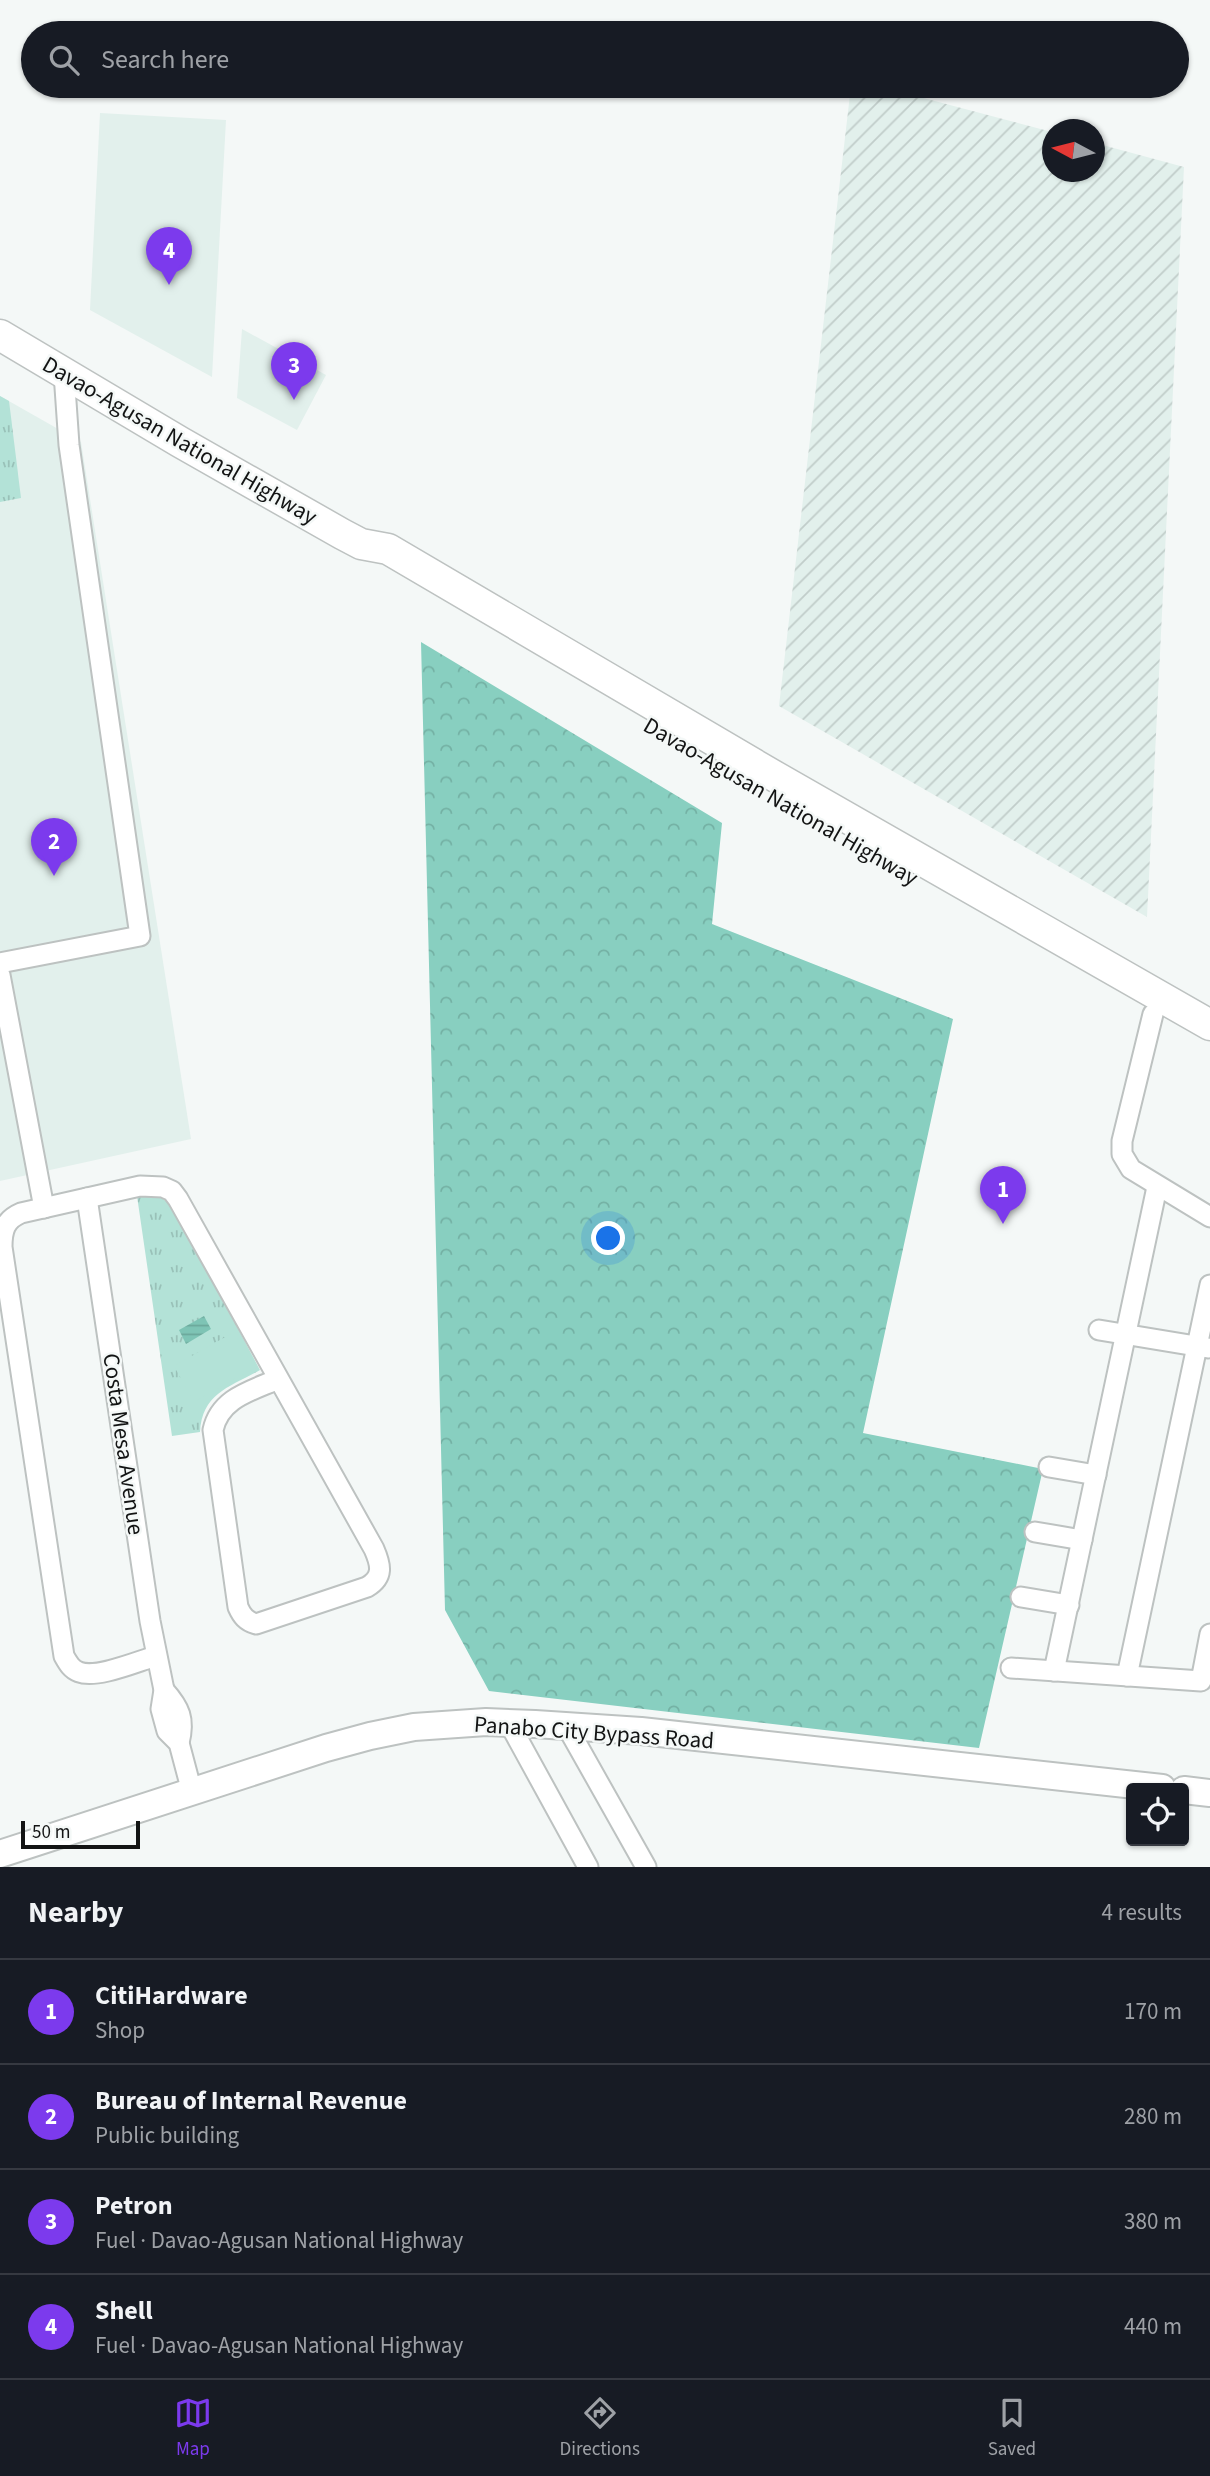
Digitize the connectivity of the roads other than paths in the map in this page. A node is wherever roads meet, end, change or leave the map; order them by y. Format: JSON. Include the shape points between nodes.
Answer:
{"nodes":[{"id":1,"x":0,"y":335,"type":"edge"},
{"id":2,"x":64,"y":373,"type":"junction"},
{"id":3,"x":771,"y":786,"type":"junction"},
{"id":4,"x":0,"y":963,"type":"edge"},
{"id":5,"x":0,"y":975,"type":"edge"},
{"id":6,"x":1153,"y":1014,"type":"junction"},
{"id":7,"x":1210,"y":1025,"type":"edge"},
{"id":8,"x":1210,"y":1047,"type":"edge"},
{"id":9,"x":1157,"y":1187,"type":"junction"},
{"id":10,"x":87,"y":1198,"type":"junction"},
{"id":11,"x":44,"y":1208,"type":"junction"},
{"id":12,"x":1210,"y":1217,"type":"edge"},
{"id":13,"x":1210,"y":1285,"type":"edge"},
{"id":14,"x":1099,"y":1330,"type":"dead end"},
{"id":15,"x":1126,"y":1334,"type":"junction"},
{"id":16,"x":1204,"y":1347,"type":"edge"},
{"id":17,"x":278,"y":1379,"type":"junction"},
{"id":18,"x":1049,"y":1467,"type":"dead end"},
{"id":19,"x":1096,"y":1475,"type":"junction"},
{"id":20,"x":1035,"y":1532,"type":"dead end"},
{"id":21,"x":1082,"y":1539,"type":"junction"},
{"id":22,"x":1021,"y":1597,"type":"dead end"},
{"id":23,"x":1069,"y":1605,"type":"junction"},
{"id":24,"x":1210,"y":1634,"type":"edge"},
{"id":25,"x":156,"y":1656,"type":"junction"},
{"id":26,"x":1011,"y":1668,"type":"dead end"},
{"id":27,"x":1054,"y":1671,"type":"junction"},
{"id":28,"x":1127,"y":1676,"type":"junction"},
{"id":29,"x":509,"y":1723,"type":"junction"},
{"id":30,"x":566,"y":1726,"type":"junction"},
{"id":31,"x":1126,"y":1784,"type":"edge"},
{"id":32,"x":1189,"y":1791,"type":"edge"},
{"id":33,"x":192,"y":1792,"type":"junction"},
{"id":34,"x":1210,"y":1793,"type":"edge"},
{"id":35,"x":0,"y":1854,"type":"edge"},
{"id":36,"x":588,"y":1867,"type":"edge"},
{"id":37,"x":646,"y":1867,"type":"edge"}],
"edges":[{"from":1,"to":2,"type":"highway","name":"Davao-Agusan National Highway"},
{"from":2,"to":3,"type":"highway","name":"Davao-Agusan National Highway","via":[[360,544],[388,550]]},
{"from":2,"to":4,"type":"street","via":[[69,445],[140,936]]},
{"from":3,"to":6,"type":"highway","name":"Davao-Agusan National Highway"},
{"from":3,"to":7,"type":"highway","name":"Davao-Agusan National Highway"},
{"from":5,"to":11,"type":"street"},
{"from":6,"to":8,"type":"highway","name":"Davao-Agusan National Highway"},
{"from":6,"to":9,"type":"street","via":[[1122,1154],[1126,1163]]},
{"from":9,"to":12,"type":"street"},
{"from":9,"to":15,"type":"street"},
{"from":10,"to":11,"type":"street"},
{"from":10,"to":17,"type":"street","via":[[152,1185],[172,1191]]},
{"from":10,"to":25,"type":"street","name":"Costa Mesa Avenue"},
{"from":11,"to":25,"type":"street","via":[[12,1217],[5,1225],[2,1247],[64,1656],[77,1672],[87,1674]]},
{"from":13,"to":16,"type":"street"},
{"from":14,"to":15,"type":"street"},
{"from":15,"to":16,"type":"street"},
{"from":15,"to":19,"type":"street"},
{"from":16,"to":28,"type":"street"},
{"from":17,"to":17,"type":"street","via":[[374,1549],[381,1572],[367,1587],[256,1624],[243,1617],[238,1607],[213,1430],[224,1406]]},
{"from":18,"to":19,"type":"street"},
{"from":19,"to":21,"type":"street"},
{"from":20,"to":21,"type":"street"},
{"from":21,"to":23,"type":"street"},
{"from":22,"to":23,"type":"street"},
{"from":23,"to":27,"type":"street"},
{"from":24,"to":28,"type":"street","via":[[1201,1681]]},
{"from":25,"to":33,"type":"street","name":"Costa Mesa Avenue","via":[[164,1690],[177,1704],[183,1727],[179,1743]]},
{"from":26,"to":27,"type":"street"},
{"from":27,"to":28,"type":"street"},
{"from":29,"to":30,"type":"main road","name":"Panabo City Bypass Road"},
{"from":29,"to":33,"type":"main road","name":"Panabo City Bypass Road","via":[[443,1724],[370,1736]]},
{"from":29,"to":36,"type":"street"},
{"from":30,"to":31,"type":"main road","name":"Panabo City Bypass Road"},
{"from":30,"to":37,"type":"street"},
{"from":32,"to":34,"type":"main road"},
{"from":33,"to":35,"type":"main road","name":"Panabo City Bypass Road"}]}
